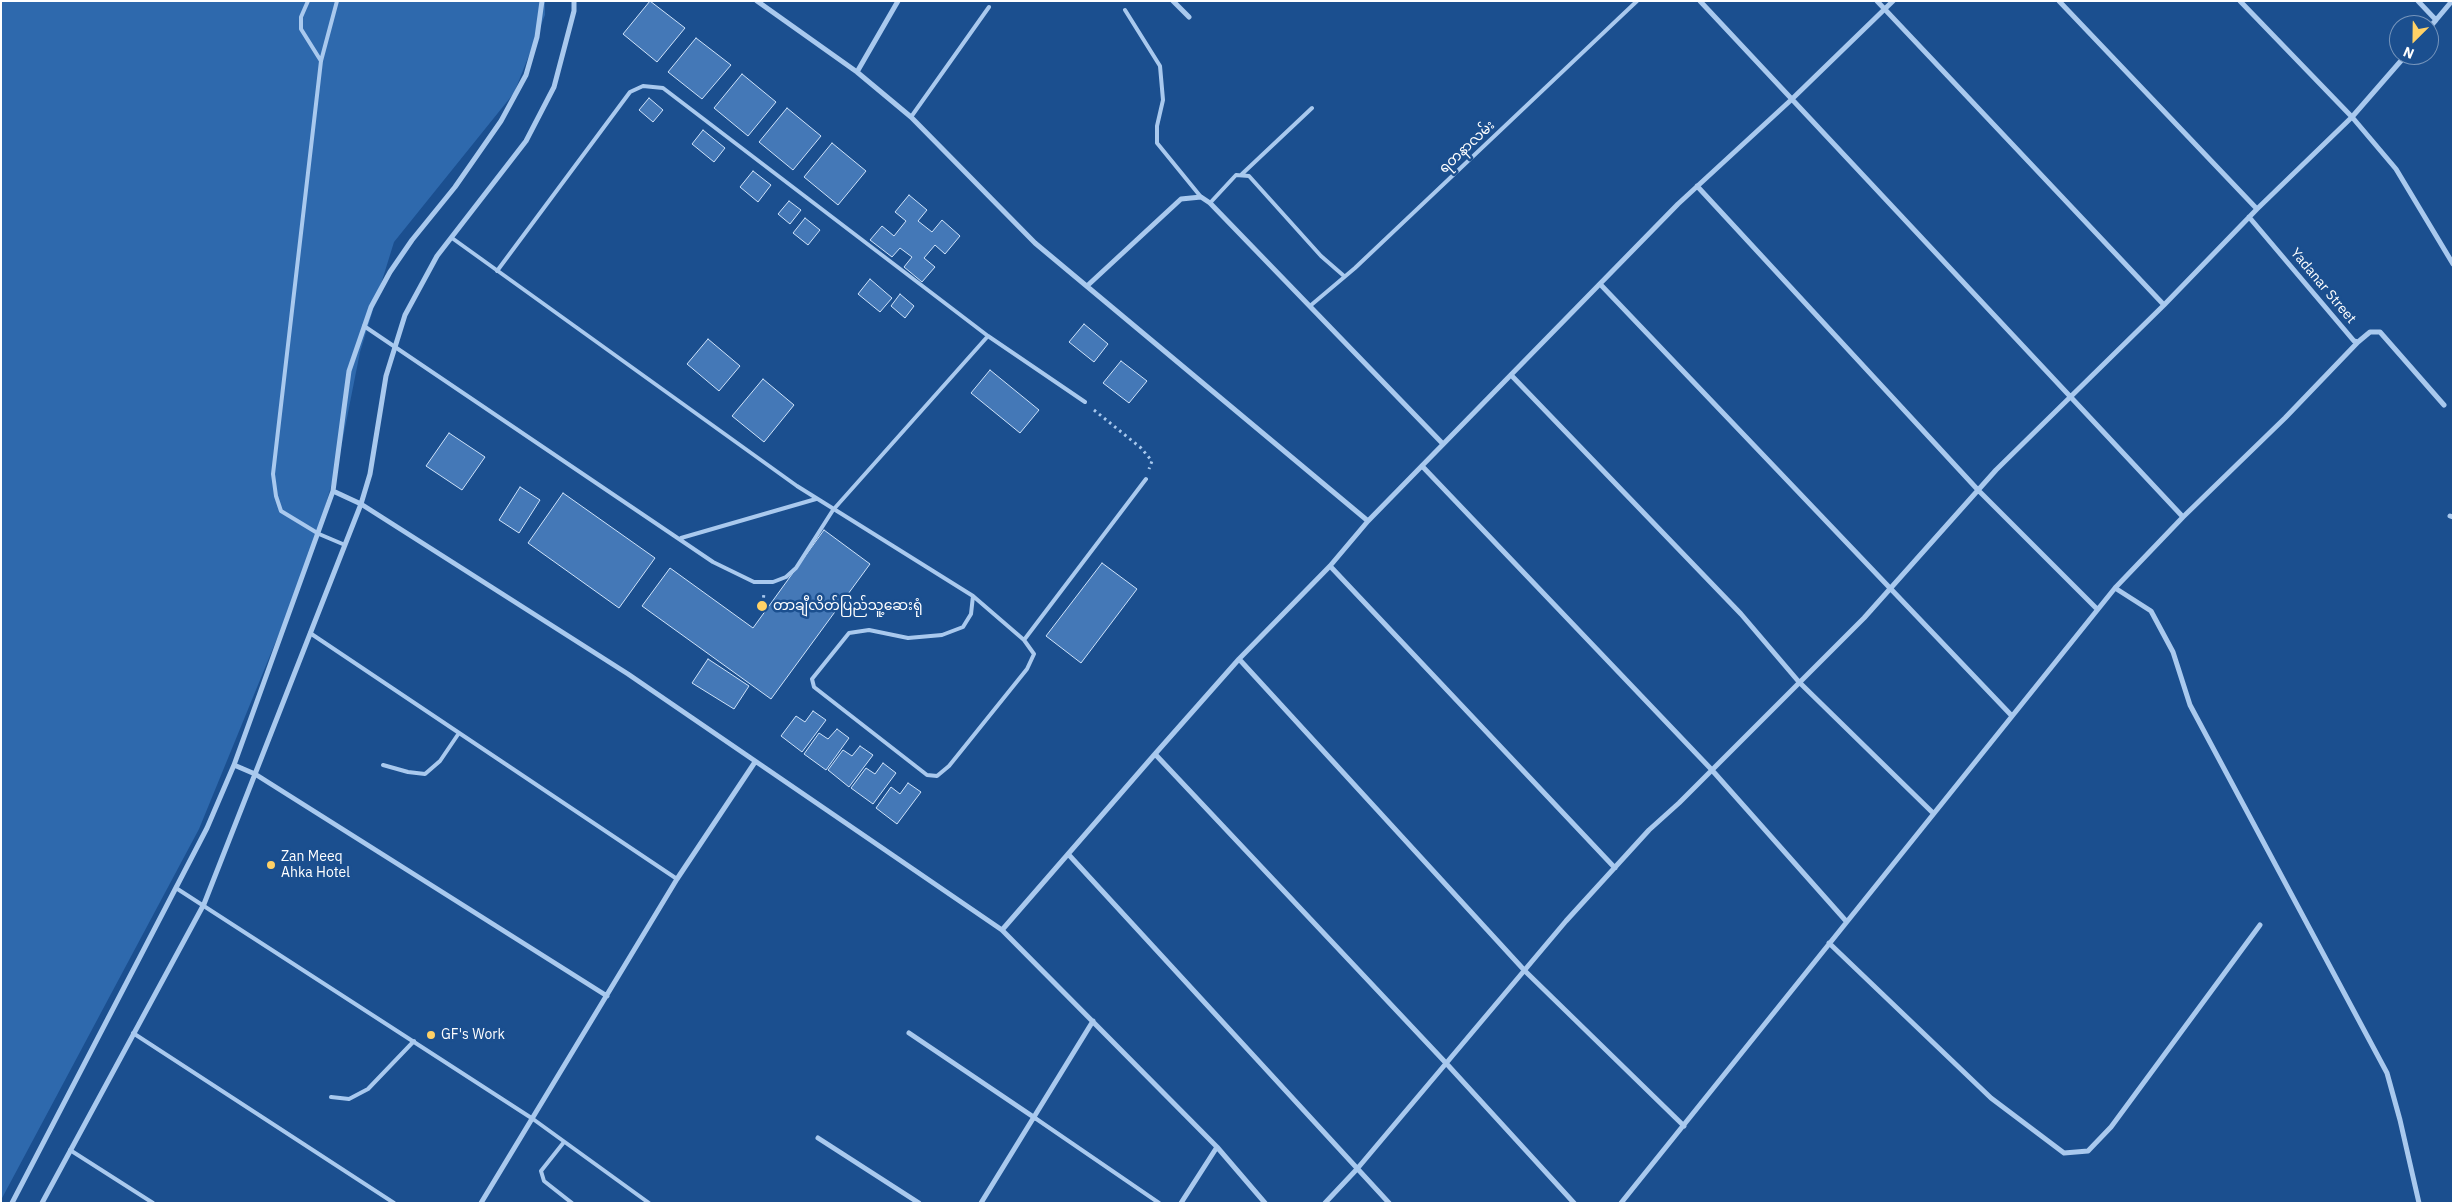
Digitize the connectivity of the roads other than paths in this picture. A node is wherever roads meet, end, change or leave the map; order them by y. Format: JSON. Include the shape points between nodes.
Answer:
{"nodes":[{"id":1,"x":308,"y":1,"type":"edge"},
{"id":2,"x":337,"y":1,"type":"edge"},
{"id":3,"x":542,"y":1,"type":"edge"},
{"id":4,"x":574,"y":1,"type":"edge"},
{"id":5,"x":757,"y":1,"type":"edge"},
{"id":6,"x":898,"y":1,"type":"edge"},
{"id":7,"x":1173,"y":1,"type":"edge"},
{"id":8,"x":1637,"y":1,"type":"edge"},
{"id":9,"x":1700,"y":1,"type":"edge"},
{"id":10,"x":1877,"y":1,"type":"edge"},
{"id":11,"x":1893,"y":1,"type":"edge"},
{"id":12,"x":2059,"y":1,"type":"edge"},
{"id":13,"x":2240,"y":1,"type":"edge"},
{"id":14,"x":2418,"y":1,"type":"edge"},
{"id":15,"x":2452,"y":1,"type":"edge"},
{"id":16,"x":990,"y":7,"type":"dead end"},
{"id":17,"x":1884,"y":9,"type":"junction"},
{"id":18,"x":1125,"y":10,"type":"dead end"},
{"id":19,"x":2431,"y":15,"type":"edge"},
{"id":20,"x":2439,"y":16,"type":"edge"},
{"id":21,"x":1189,"y":17,"type":"dead end"},
{"id":22,"x":322,"y":61,"type":"junction"},
{"id":23,"x":2397,"y":65,"type":"edge"},
{"id":24,"x":857,"y":72,"type":"junction"},
{"id":25,"x":1791,"y":100,"type":"junction"},
{"id":26,"x":1312,"y":108,"type":"dead end"},
{"id":27,"x":910,"y":118,"type":"junction"},
{"id":28,"x":2352,"y":118,"type":"junction"},
{"id":29,"x":1242,"y":174,"type":"junction"},
{"id":30,"x":1697,"y":186,"type":"junction"},
{"id":31,"x":1201,"y":196,"type":"junction"},
{"id":32,"x":1210,"y":203,"type":"junction"},
{"id":33,"x":2257,"y":209,"type":"junction"},
{"id":34,"x":2250,"y":217,"type":"junction"},
{"id":35,"x":452,"y":238,"type":"junction"},
{"id":36,"x":2453,"y":264,"type":"edge"},
{"id":37,"x":497,"y":271,"type":"junction"},
{"id":38,"x":1344,"y":276,"type":"junction"},
{"id":39,"x":1600,"y":284,"type":"junction"},
{"id":40,"x":1087,"y":286,"type":"junction"},
{"id":41,"x":2164,"y":305,"type":"junction"},
{"id":42,"x":1310,"y":306,"type":"junction"},
{"id":43,"x":364,"y":326,"type":"junction"},
{"id":44,"x":988,"y":336,"type":"junction"},
{"id":45,"x":2358,"y":342,"type":"junction"},
{"id":46,"x":396,"y":346,"type":"junction"},
{"id":47,"x":1511,"y":374,"type":"junction"},
{"id":48,"x":2071,"y":396,"type":"junction"},
{"id":49,"x":1085,"y":402,"type":"road end"},
{"id":50,"x":2444,"y":405,"type":"dead end"},
{"id":51,"x":1443,"y":444,"type":"junction"},
{"id":52,"x":1422,"y":466,"type":"junction"},
{"id":53,"x":1146,"y":479,"type":"road end"},
{"id":54,"x":1978,"y":490,"type":"junction"},
{"id":55,"x":333,"y":491,"type":"junction"},
{"id":56,"x":816,"y":499,"type":"junction"},
{"id":57,"x":361,"y":504,"type":"junction"},
{"id":58,"x":833,"y":510,"type":"junction"},
{"id":59,"x":2183,"y":517,"type":"junction"},
{"id":60,"x":1368,"y":521,"type":"junction"},
{"id":61,"x":319,"y":534,"type":"junction"},
{"id":62,"x":680,"y":538,"type":"junction"},
{"id":63,"x":345,"y":545,"type":"junction"},
{"id":64,"x":1330,"y":566,"type":"junction"},
{"id":65,"x":1891,"y":588,"type":"junction"},
{"id":66,"x":2115,"y":588,"type":"junction"},
{"id":67,"x":973,"y":596,"type":"junction"},
{"id":68,"x":2097,"y":609,"type":"junction"},
{"id":69,"x":310,"y":633,"type":"junction"},
{"id":70,"x":1024,"y":640,"type":"junction"},
{"id":71,"x":1239,"y":659,"type":"junction"},
{"id":72,"x":1799,"y":682,"type":"junction"},
{"id":73,"x":2012,"y":716,"type":"junction"},
{"id":74,"x":459,"y":733,"type":"junction"},
{"id":75,"x":1155,"y":754,"type":"junction"},
{"id":76,"x":755,"y":762,"type":"junction"},
{"id":77,"x":234,"y":765,"type":"junction"},
{"id":78,"x":384,"y":765,"type":"dead end"},
{"id":79,"x":1711,"y":769,"type":"junction"},
{"id":80,"x":255,"y":774,"type":"junction"},
{"id":81,"x":1933,"y":814,"type":"junction"},
{"id":82,"x":1069,"y":855,"type":"junction"},
{"id":83,"x":1616,"y":868,"type":"junction"},
{"id":84,"x":677,"y":879,"type":"junction"},
{"id":85,"x":176,"y":888,"type":"junction"},
{"id":86,"x":204,"y":904,"type":"junction"},
{"id":87,"x":1846,"y":921,"type":"junction"},
{"id":88,"x":2260,"y":925,"type":"dead end"},
{"id":89,"x":1002,"y":930,"type":"junction"},
{"id":90,"x":1829,"y":943,"type":"junction"},
{"id":91,"x":1526,"y":971,"type":"junction"},
{"id":92,"x":607,"y":996,"type":"junction"},
{"id":93,"x":1093,"y":1022,"type":"junction"},
{"id":94,"x":133,"y":1033,"type":"junction"},
{"id":95,"x":909,"y":1033,"type":"dead end"},
{"id":96,"x":414,"y":1041,"type":"junction"},
{"id":97,"x":1445,"y":1062,"type":"junction"},
{"id":98,"x":330,"y":1097,"type":"dead end"},
{"id":99,"x":1035,"y":1118,"type":"junction"},
{"id":100,"x":533,"y":1119,"type":"junction"},
{"id":101,"x":1684,"y":1126,"type":"junction"},
{"id":102,"x":818,"y":1138,"type":"dead end"},
{"id":103,"x":564,"y":1142,"type":"junction"},
{"id":104,"x":1217,"y":1147,"type":"junction"},
{"id":105,"x":70,"y":1150,"type":"junction"},
{"id":106,"x":1358,"y":1169,"type":"junction"},
{"id":107,"x":12,"y":1203,"type":"edge"},
{"id":108,"x":42,"y":1203,"type":"edge"},
{"id":109,"x":153,"y":1203,"type":"edge"},
{"id":110,"x":394,"y":1203,"type":"edge"},
{"id":111,"x":481,"y":1203,"type":"edge"},
{"id":112,"x":572,"y":1203,"type":"edge"},
{"id":113,"x":650,"y":1203,"type":"edge"},
{"id":114,"x":919,"y":1203,"type":"edge"},
{"id":115,"x":981,"y":1203,"type":"edge"},
{"id":116,"x":1159,"y":1203,"type":"edge"},
{"id":117,"x":1181,"y":1203,"type":"edge"},
{"id":118,"x":1265,"y":1203,"type":"edge"},
{"id":119,"x":1325,"y":1203,"type":"edge"},
{"id":120,"x":1389,"y":1203,"type":"edge"},
{"id":121,"x":1574,"y":1203,"type":"edge"},
{"id":122,"x":1621,"y":1203,"type":"edge"},
{"id":123,"x":2418,"y":1203,"type":"edge"}],
"edges":[{"from":1,"to":22,"type":"lane","via":[[301,18],[302,29]]},
{"from":2,"to":22,"type":"lane"},
{"from":3,"to":43,"type":"street","via":[[538,37],[526,75],[501,121],[390,272]]},
{"from":4,"to":35,"type":"street","via":[[554,87],[526,141]]},
{"from":5,"to":24,"type":"street"},
{"from":6,"to":24,"type":"street"},
{"from":7,"to":21,"type":"street"},
{"from":8,"to":38,"type":"lane","name":"ရတနာလမ်း"},
{"from":9,"to":25,"type":"street"},
{"from":10,"to":17,"type":"street"},
{"from":11,"to":17,"type":"street"},
{"from":12,"to":33,"type":"street"},
{"from":13,"to":28,"type":"street"},
{"from":14,"to":19,"type":"street"},
{"from":15,"to":20,"type":"street"},
{"from":16,"to":27,"type":"lane"},
{"from":17,"to":25,"type":"street"},
{"from":17,"to":41,"type":"street"},
{"from":18,"to":31,"type":"lane","via":[[1160,66],[1163,100],[1157,142]]},
{"from":22,"to":61,"type":"lane","via":[[273,474],[281,511]]},
{"from":23,"to":28,"type":"street"},
{"from":24,"to":27,"type":"street"},
{"from":25,"to":30,"type":"street"},
{"from":25,"to":48,"type":"street"},
{"from":26,"to":29,"type":"lane"},
{"from":27,"to":40,"type":"street","via":[[1035,243]]},
{"from":28,"to":33,"type":"street"},
{"from":28,"to":36,"type":"street","via":[[2396,169]]},
{"from":29,"to":32,"type":"lane","via":[[1236,175]]},
{"from":29,"to":38,"type":"lane","via":[[1248,176],[1321,256]]},
{"from":30,"to":39,"type":"street"},
{"from":30,"to":54,"type":"street"},
{"from":31,"to":32,"type":"street"},
{"from":31,"to":40,"type":"street","via":[[1181,199]]},
{"from":32,"to":42,"type":"street"},
{"from":33,"to":34,"type":"street"},
{"from":34,"to":41,"type":"street"},
{"from":34,"to":45,"type":"street","name":"Yadanar Street"},
{"from":35,"to":37,"type":"lane"},
{"from":35,"to":46,"type":"street","via":[[437,256],[405,315]]},
{"from":37,"to":44,"type":"lane","via":[[630,92],[643,86],[664,88]]},
{"from":37,"to":56,"type":"lane"},
{"from":38,"to":42,"type":"lane","name":"ရတနာလမ်း"},
{"from":39,"to":47,"type":"street"},
{"from":39,"to":65,"type":"street"},
{"from":40,"to":60,"type":"street"},
{"from":41,"to":48,"type":"street"},
{"from":42,"to":51,"type":"street"},
{"from":43,"to":46,"type":"lane"},
{"from":43,"to":55,"type":"street","via":[[350,371]]},
{"from":44,"to":49,"type":"lane"},
{"from":44,"to":58,"type":"lane"},
{"from":45,"to":50,"type":"street","name":"Yadanar Street","via":[[2370,332],[2380,332]]},
{"from":45,"to":59,"type":"street"},
{"from":46,"to":57,"type":"street","via":[[386,376],[370,474]]},
{"from":46,"to":62,"type":"lane"},
{"from":47,"to":51,"type":"street"},
{"from":47,"to":72,"type":"street","via":[[1741,614]]},
{"from":48,"to":54,"type":"street"},
{"from":48,"to":59,"type":"street"},
{"from":51,"to":52,"type":"street"},
{"from":52,"to":60,"type":"street"},
{"from":52,"to":79,"type":"street"},
{"from":53,"to":70,"type":"lane"},
{"from":54,"to":65,"type":"street"},
{"from":54,"to":68,"type":"street"},
{"from":55,"to":57,"type":"street"},
{"from":55,"to":61,"type":"street"},
{"from":56,"to":58,"type":"lane"},
{"from":56,"to":62,"type":"lane"},
{"from":57,"to":63,"type":"street"},
{"from":57,"to":76,"type":"street","via":[[628,674]]},
{"from":58,"to":62,"type":"lane","via":[[796,568],[773,582],[754,582],[713,562]]},
{"from":58,"to":67,"type":"lane"},
{"from":59,"to":66,"type":"street"},
{"from":60,"to":64,"type":"street"},
{"from":61,"to":63,"type":"lane"},
{"from":61,"to":77,"type":"street"},
{"from":63,"to":69,"type":"street"},
{"from":64,"to":71,"type":"street"},
{"from":64,"to":83,"type":"street"},
{"from":65,"to":72,"type":"street"},
{"from":65,"to":73,"type":"street"},
{"from":66,"to":68,"type":"street"},
{"from":66,"to":123,"type":"street","via":[[2150,611],[2155,619],[2173,652],[2190,705],[2387,1073]]},
{"from":67,"to":70,"type":"lane"},
{"from":67,"to":70,"type":"lane","via":[[972,614],[963,627],[942,635],[908,638],[869,630],[849,633],[812,679],[814,687],[927,775],[937,776],[949,766],[1027,669],[1034,654]]},
{"from":68,"to":73,"type":"street"},
{"from":69,"to":74,"type":"lane"},
{"from":69,"to":80,"type":"street"},
{"from":71,"to":75,"type":"street"},
{"from":71,"to":91,"type":"street"},
{"from":72,"to":79,"type":"street"},
{"from":72,"to":81,"type":"street"},
{"from":73,"to":81,"type":"street"},
{"from":74,"to":78,"type":"lane","via":[[440,761],[425,774]]},
{"from":74,"to":84,"type":"lane"},
{"from":75,"to":82,"type":"street"},
{"from":75,"to":97,"type":"street"},
{"from":76,"to":84,"type":"street"},
{"from":76,"to":89,"type":"street"},
{"from":77,"to":80,"type":"street"},
{"from":77,"to":85,"type":"street"},
{"from":79,"to":83,"type":"street","via":[[1648,830]]},
{"from":79,"to":87,"type":"street"},
{"from":80,"to":86,"type":"street"},
{"from":80,"to":92,"type":"street"},
{"from":81,"to":87,"type":"street"},
{"from":82,"to":89,"type":"street"},
{"from":82,"to":106,"type":"street"},
{"from":83,"to":91,"type":"street","via":[[1566,921]]},
{"from":84,"to":92,"type":"street"},
{"from":85,"to":86,"type":"lane"},
{"from":85,"to":107,"type":"street"},
{"from":86,"to":94,"type":"street"},
{"from":86,"to":96,"type":"lane"},
{"from":87,"to":90,"type":"street"},
{"from":88,"to":90,"type":"street","via":[[2111,1127],[2088,1151],[2064,1153],[1991,1098]]},
{"from":89,"to":93,"type":"street"},
{"from":90,"to":101,"type":"street"},
{"from":91,"to":97,"type":"street"},
{"from":91,"to":101,"type":"street"},
{"from":92,"to":100,"type":"street"},
{"from":93,"to":99,"type":"street"},
{"from":93,"to":104,"type":"street"},
{"from":94,"to":105,"type":"street"},
{"from":94,"to":110,"type":"lane"},
{"from":95,"to":99,"type":"street"},
{"from":96,"to":98,"type":"lane","via":[[368,1089],[349,1099]]},
{"from":96,"to":100,"type":"lane"},
{"from":97,"to":106,"type":"street"},
{"from":97,"to":121,"type":"street"},
{"from":99,"to":115,"type":"street"},
{"from":99,"to":116,"type":"lane"},
{"from":100,"to":103,"type":"lane"},
{"from":100,"to":111,"type":"street"},
{"from":101,"to":122,"type":"street"},
{"from":102,"to":114,"type":"street"},
{"from":103,"to":112,"type":"lane","via":[[541,1171],[544,1181]]},
{"from":103,"to":113,"type":"lane"},
{"from":104,"to":117,"type":"street"},
{"from":104,"to":118,"type":"street"},
{"from":105,"to":108,"type":"street"},
{"from":105,"to":109,"type":"lane"},
{"from":106,"to":119,"type":"street"},
{"from":106,"to":120,"type":"street"}]}
